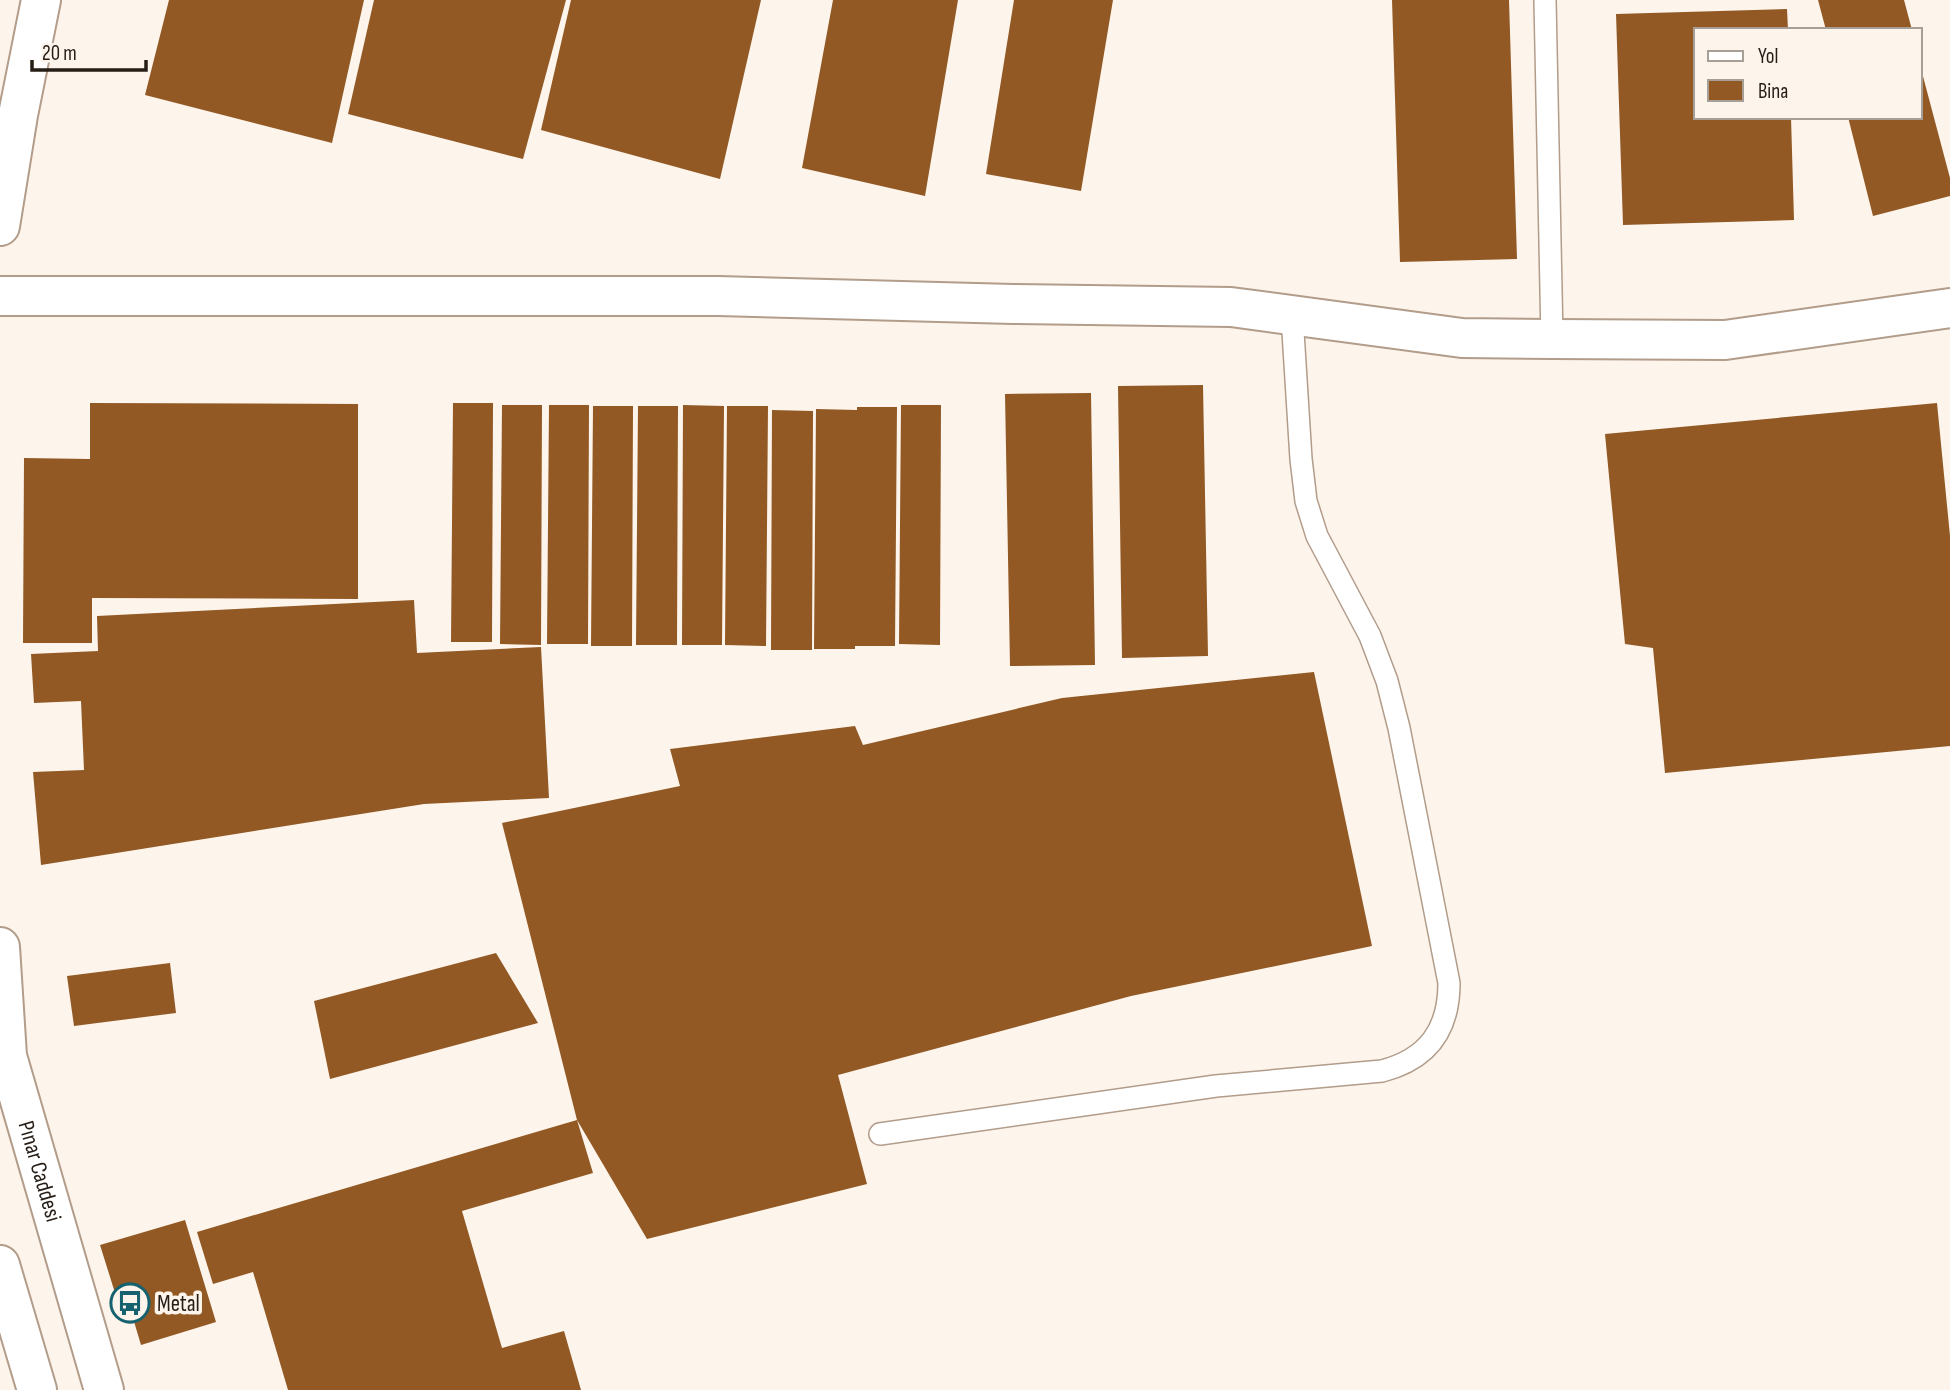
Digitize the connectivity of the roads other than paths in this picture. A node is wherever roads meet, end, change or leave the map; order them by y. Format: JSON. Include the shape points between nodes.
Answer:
{"nodes":[{"id":1,"x":41,"y":0,"type":"edge"},
{"id":2,"x":1545,"y":0,"type":"edge"},
{"id":3,"x":0,"y":226,"type":"edge"},
{"id":4,"x":0,"y":296,"type":"edge"},
{"id":5,"x":1950,"y":308,"type":"edge"},
{"id":6,"x":1292,"y":316,"type":"junction"},
{"id":7,"x":1552,"y":339,"type":"junction"},
{"id":8,"x":0,"y":947,"type":"edge"},
{"id":9,"x":880,"y":1134,"type":"dead end"},
{"id":10,"x":0,"y":1265,"type":"edge"},
{"id":11,"x":37,"y":1390,"type":"edge"},
{"id":12,"x":104,"y":1390,"type":"edge"}],
"edges":[{"from":1,"to":3,"type":"street"},
{"from":2,"to":7,"type":"lane"},
{"from":4,"to":6,"type":"street","via":[[718,296],[1231,307]]},
{"from":5,"to":7,"type":"street","via":[[1725,340]]},
{"from":6,"to":7,"type":"street","via":[[1462,338]]},
{"from":6,"to":9,"type":"lane","via":[[1306,501],[1317,537],[1370,636],[1399,728],[1448,983],[1449,1001],[1436,1036],[1413,1059],[1382,1071],[1216,1086]]},
{"from":8,"to":12,"type":"street","name":"Pınar Caddesi","via":[[7,1056]]},
{"from":10,"to":11,"type":"street"}]}
